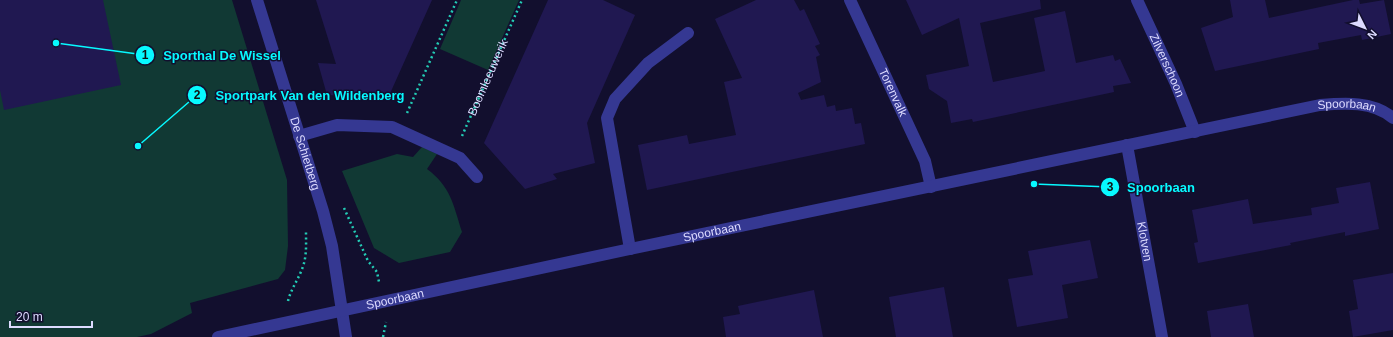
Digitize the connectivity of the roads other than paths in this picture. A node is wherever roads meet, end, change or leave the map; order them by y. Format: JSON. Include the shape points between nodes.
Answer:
{"nodes":[{"id":1,"x":257,"y":0,"type":"edge"},
{"id":2,"x":850,"y":0,"type":"edge"},
{"id":3,"x":1137,"y":0,"type":"edge"},
{"id":4,"x":688,"y":33,"type":"dead end"},
{"id":5,"x":1391,"y":112,"type":"edge"},
{"id":6,"x":1195,"y":132,"type":"junction"},
{"id":7,"x":299,"y":136,"type":"junction"},
{"id":8,"x":1127,"y":145,"type":"junction"},
{"id":9,"x":476,"y":177,"type":"dead end"},
{"id":10,"x":931,"y":187,"type":"junction"},
{"id":11,"x":630,"y":249,"type":"junction"},
{"id":12,"x":343,"y":310,"type":"junction"},
{"id":13,"x":218,"y":337,"type":"edge"},
{"id":14,"x":346,"y":337,"type":"edge"},
{"id":15,"x":1162,"y":337,"type":"edge"}],
"edges":[{"from":1,"to":7,"type":"street","name":"De Schietberg"},
{"from":2,"to":10,"type":"street","name":"Torenvalk","via":[[925,160]]},
{"from":3,"to":6,"type":"street","name":"Zilverschoon"},
{"from":4,"to":11,"type":"street","via":[[648,63],[615,100],[607,118]]},
{"from":5,"to":6,"type":"street","name":"Spoorbaan","via":[[1363,104],[1320,105]]},
{"from":6,"to":8,"type":"street","name":"Spoorbaan"},
{"from":7,"to":9,"type":"street","via":[[337,126],[392,127],[460,158]]},
{"from":7,"to":12,"type":"street","name":"De Schietberg","via":[[332,246]]},
{"from":8,"to":10,"type":"street","name":"Spoorbaan"},
{"from":8,"to":15,"type":"street","name":"Klotven"},
{"from":10,"to":11,"type":"street","name":"Spoorbaan"},
{"from":11,"to":12,"type":"street","name":"Spoorbaan"},
{"from":12,"to":13,"type":"street","name":"Spoorbaan"},
{"from":12,"to":14,"type":"street","name":"De Schietberg"}]}
